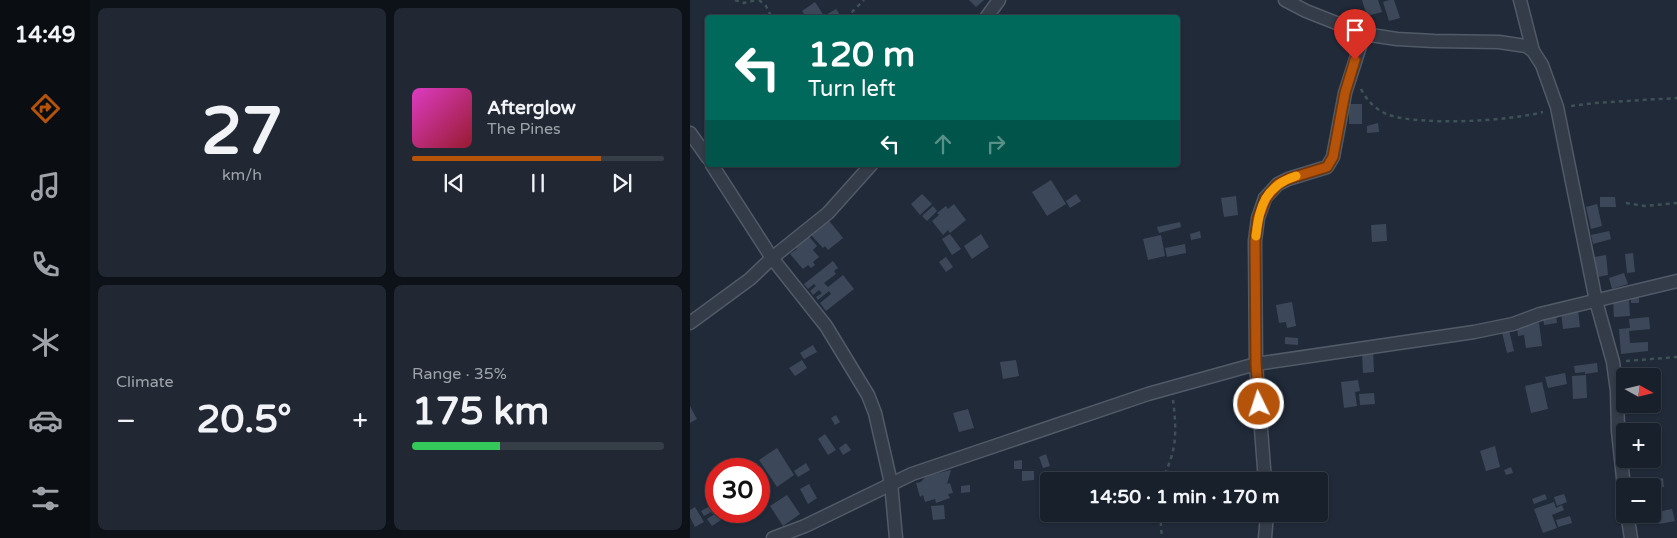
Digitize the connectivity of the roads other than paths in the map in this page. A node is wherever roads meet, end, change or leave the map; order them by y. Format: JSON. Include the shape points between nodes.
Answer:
{"nodes":[{"id":1,"x":998,"y":0,"type":"edge"},
{"id":2,"x":1285,"y":0,"type":"edge"},
{"id":3,"x":1520,"y":0,"type":"edge"},
{"id":4,"x":988,"y":15,"type":"edge"},
{"id":5,"x":1364,"y":34,"type":"junction"},
{"id":6,"x":1533,"y":51,"type":"junction"},
{"id":7,"x":690,"y":132,"type":"edge"},
{"id":8,"x":705,"y":154,"type":"edge"},
{"id":9,"x":713,"y":167,"type":"edge"},
{"id":10,"x":870,"y":167,"type":"edge"},
{"id":11,"x":772,"y":258,"type":"junction"},
{"id":12,"x":1677,"y":281,"type":"edge"},
{"id":13,"x":1596,"y":301,"type":"junction"},
{"id":14,"x":690,"y":323,"type":"edge"},
{"id":15,"x":1256,"y":364,"type":"junction"},
{"id":16,"x":1264,"y":472,"type":"edge"},
{"id":17,"x":1623,"y":478,"type":"edge"},
{"id":18,"x":891,"y":483,"type":"junction"},
{"id":19,"x":1266,"y":522,"type":"edge"},
{"id":20,"x":1629,"y":523,"type":"edge"},
{"id":21,"x":773,"y":538,"type":"edge"},
{"id":22,"x":896,"y":538,"type":"edge"},
{"id":23,"x":1265,"y":538,"type":"edge"},
{"id":24,"x":1630,"y":538,"type":"edge"}],
"edges":[{"from":1,"to":4,"type":"street"},
{"from":2,"to":5,"type":"street"},
{"from":3,"to":6,"type":"street"},
{"from":5,"to":6,"type":"street","via":[[1434,42],[1506,43],[1526,46]]},
{"from":5,"to":15,"type":"street","via":[[1345,93],[1330,163],[1320,170],[1278,184],[1266,198],[1258,218],[1255,241]]},
{"from":6,"to":13,"type":"street","via":[[1557,107]]},
{"from":7,"to":8,"type":"street"},
{"from":9,"to":11,"type":"street"},
{"from":10,"to":11,"type":"street","via":[[828,213]]},
{"from":11,"to":14,"type":"street"},
{"from":11,"to":18,"type":"street","via":[[826,326],[868,395]]},
{"from":12,"to":13,"type":"street"},
{"from":13,"to":15,"type":"street","via":[[1474,332]]},
{"from":13,"to":17,"type":"street","via":[[1613,362]]},
{"from":15,"to":16,"type":"street"},
{"from":15,"to":18,"type":"street","via":[[1122,402]]},
{"from":18,"to":21,"type":"street","via":[[805,526]]},
{"from":18,"to":22,"type":"street"},
{"from":19,"to":23,"type":"street"},
{"from":20,"to":24,"type":"street"}]}
